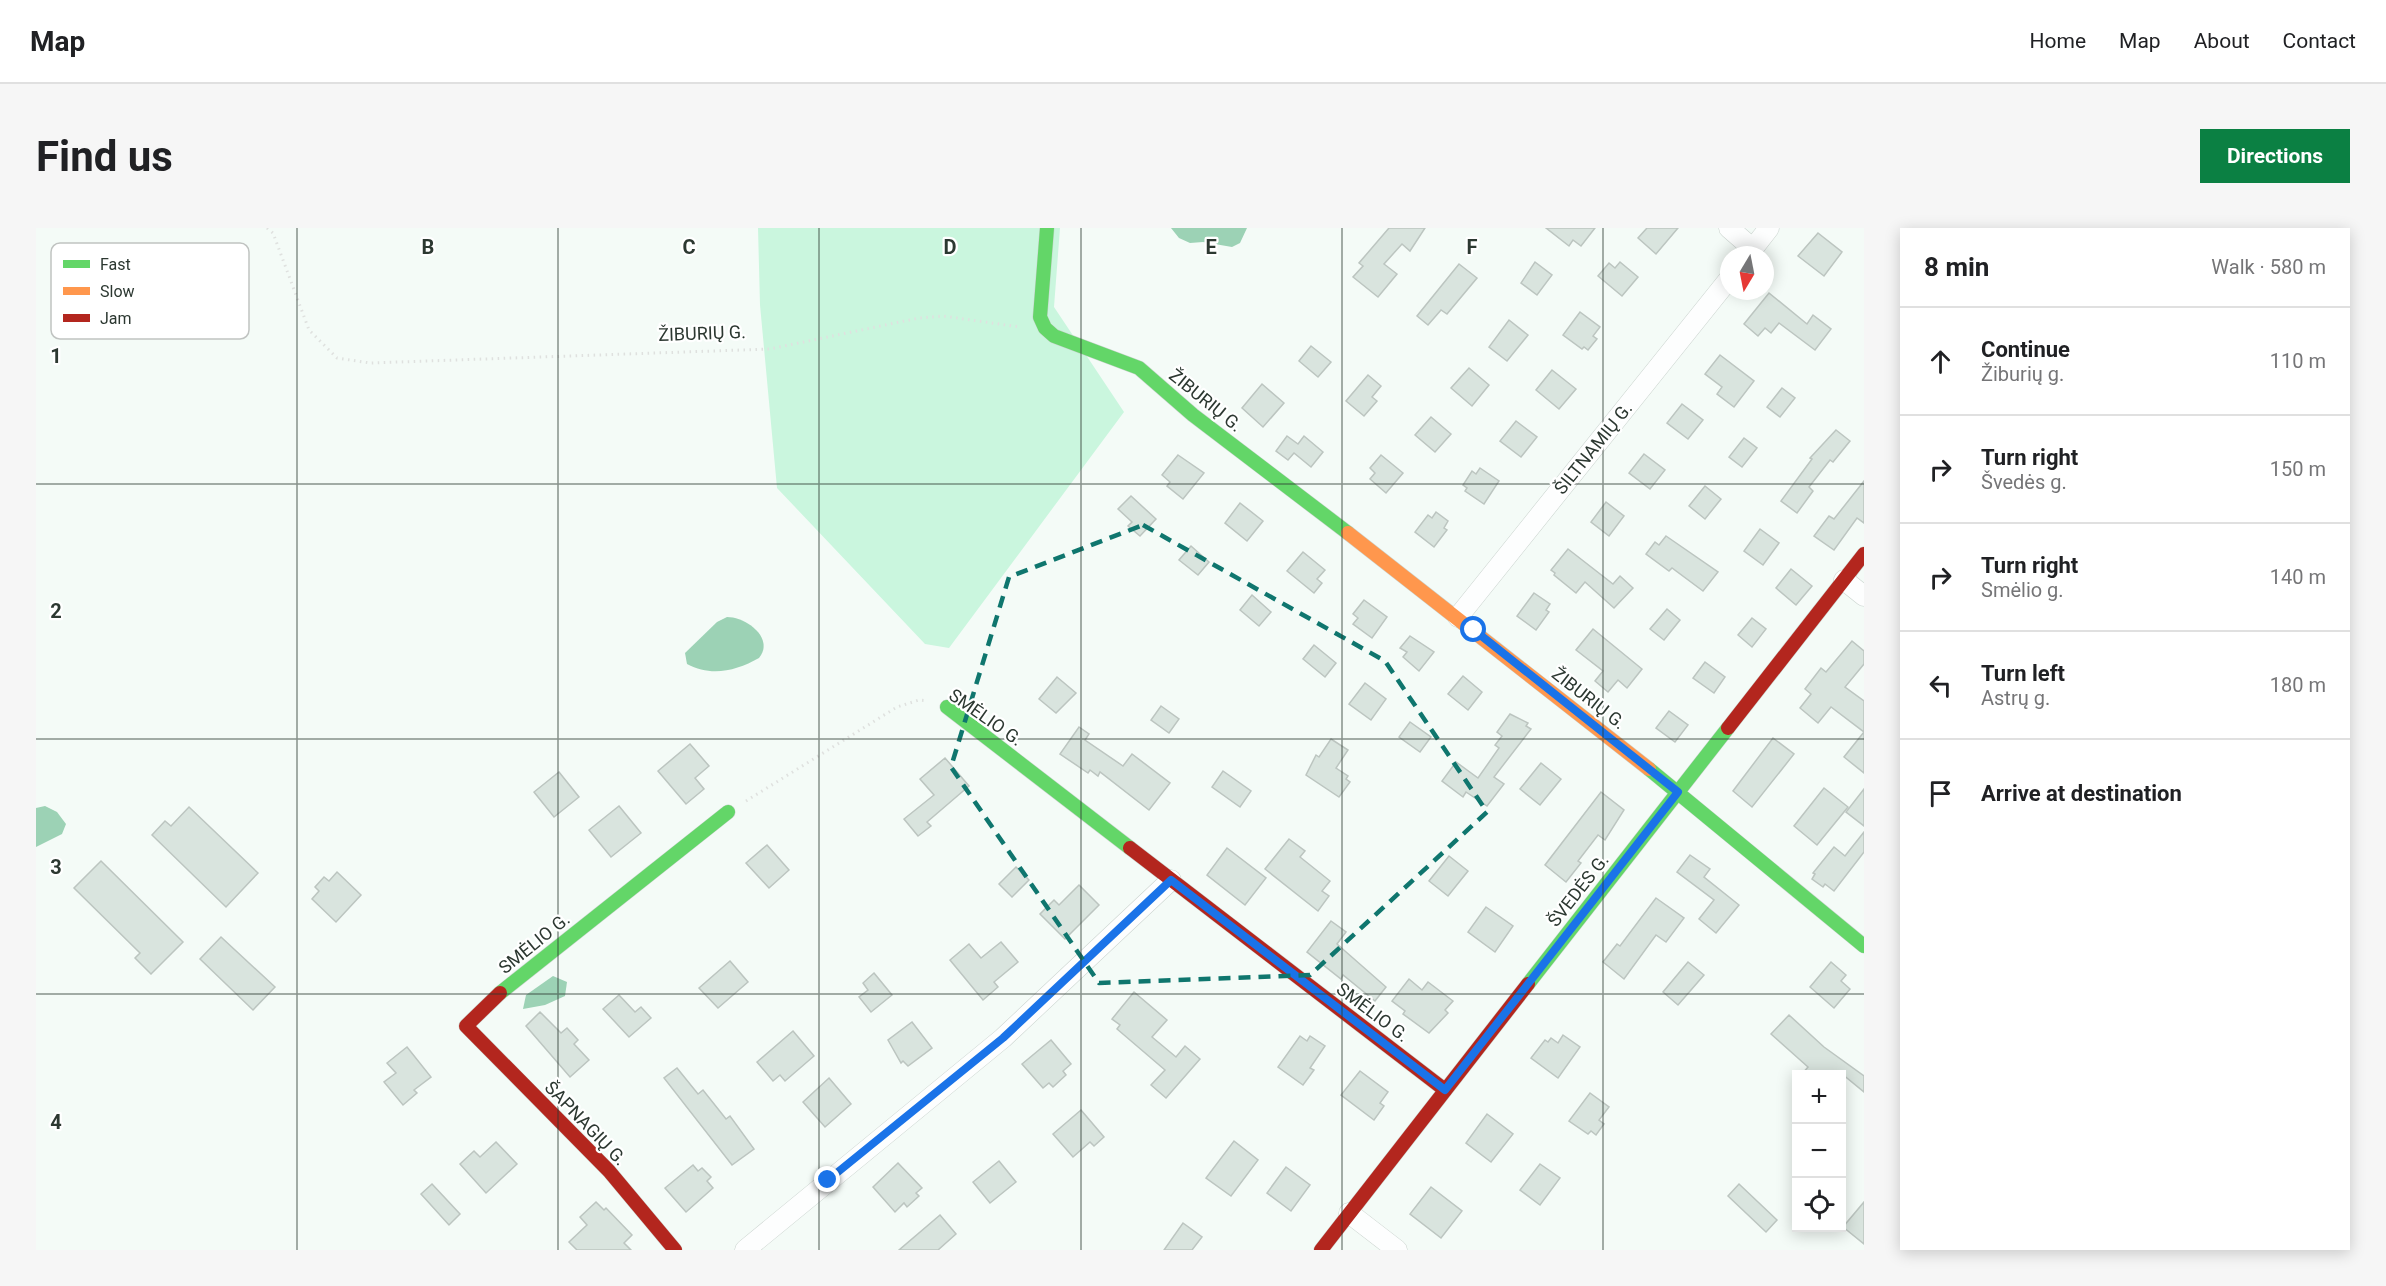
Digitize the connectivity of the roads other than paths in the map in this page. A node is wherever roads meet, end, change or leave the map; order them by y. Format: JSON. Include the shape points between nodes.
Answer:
{"nodes":[{"id":1,"x":1047,"y":228,"type":"edge"},
{"id":2,"x":1729,"y":228,"type":"edge"},
{"id":3,"x":1769,"y":228,"type":"edge"},
{"id":4,"x":1746,"y":246,"type":"edge"},
{"id":5,"x":1756,"y":246,"type":"edge"},
{"id":6,"x":1720,"y":290,"type":"edge"},
{"id":7,"x":1864,"y":554,"type":"edge"},
{"id":8,"x":1844,"y":579,"type":"junction"},
{"id":9,"x":1864,"y":596,"type":"edge"},
{"id":10,"x":1458,"y":617,"type":"junction"},
{"id":11,"x":947,"y":707,"type":"road end"},
{"id":12,"x":1678,"y":792,"type":"junction"},
{"id":13,"x":728,"y":812,"type":"road end"},
{"id":14,"x":1171,"y":880,"type":"junction"},
{"id":15,"x":1864,"y":946,"type":"edge"},
{"id":16,"x":465,"y":1026,"type":"joint"},
{"id":17,"x":1445,"y":1090,"type":"junction"},
{"id":18,"x":1349,"y":1213,"type":"junction"},
{"id":19,"x":675,"y":1250,"type":"edge"},
{"id":20,"x":745,"y":1250,"type":"edge"},
{"id":21,"x":1321,"y":1250,"type":"edge"},
{"id":22,"x":1396,"y":1250,"type":"edge"}],
"edges":[{"from":1,"to":10,"type":"street","name":"ŽIBURIŲ G.","via":[[1040,317],[1045,328],[1070,344],[1139,368],[1193,415]]},
{"from":2,"to":4,"type":"street"},
{"from":3,"to":5,"type":"street"},
{"from":6,"to":10,"type":"street","name":"ŠILTNAMIŲ G."},
{"from":7,"to":8,"type":"street","name":"ŠVEDĖS G."},
{"from":8,"to":9,"type":"street"},
{"from":8,"to":12,"type":"street","name":"ŠVEDĖS G."},
{"from":10,"to":12,"type":"street","name":"ŽIBURIŲ G."},
{"from":11,"to":14,"type":"street","name":"SMĖLIO G."},
{"from":12,"to":15,"type":"street","name":"ŽIBURIŲ G."},
{"from":12,"to":17,"type":"street","name":"ŠVEDĖS G."},
{"from":13,"to":16,"type":"street","name":"SMĖLIO G.","via":[[489,1002]]},
{"from":14,"to":17,"type":"street","name":"SMĖLIO G."},
{"from":14,"to":20,"type":"street","via":[[1003,1038]]},
{"from":16,"to":19,"type":"street","name":"ŠAPNAGIŲ G.","via":[[609,1171]]},
{"from":17,"to":18,"type":"street","name":"ŠVEDĖS G."},
{"from":18,"to":21,"type":"street","name":"ŠVEDĖS G."},
{"from":18,"to":22,"type":"street"}]}
